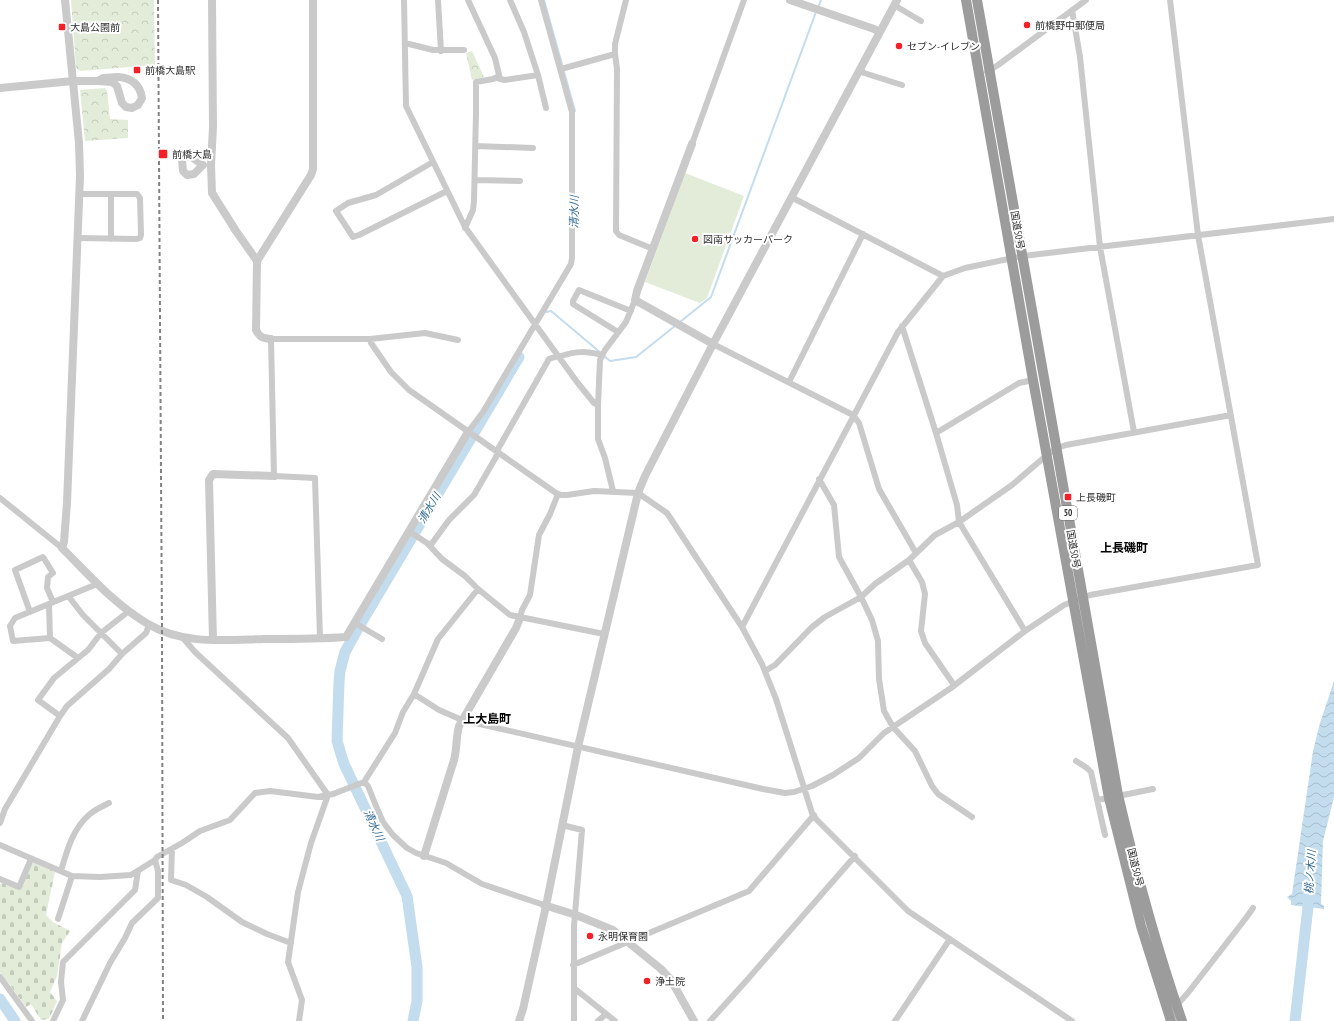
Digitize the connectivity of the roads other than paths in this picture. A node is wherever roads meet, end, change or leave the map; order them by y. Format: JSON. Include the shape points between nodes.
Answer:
{"nodes":[{"id":1,"x":65,"y":0,"type":"edge"},
{"id":2,"x":212,"y":0,"type":"edge"},
{"id":3,"x":313,"y":0,"type":"edge"},
{"id":4,"x":404,"y":0,"type":"edge"},
{"id":5,"x":438,"y":0,"type":"edge"},
{"id":6,"x":468,"y":0,"type":"edge"},
{"id":7,"x":510,"y":0,"type":"edge"},
{"id":8,"x":542,"y":0,"type":"edge"},
{"id":9,"x":626,"y":0,"type":"edge"},
{"id":10,"x":744,"y":0,"type":"edge"},
{"id":11,"x":790,"y":0,"type":"edge"},
{"id":12,"x":966,"y":0,"type":"edge"},
{"id":13,"x":977,"y":0,"type":"edge"},
{"id":14,"x":1086,"y":0,"type":"edge"},
{"id":15,"x":1170,"y":0,"type":"edge"},
{"id":16,"x":896,"y":2,"type":"edge"},
{"id":17,"x":1072,"y":10,"type":"junction"},
{"id":18,"x":921,"y":21,"type":"dead end"},
{"id":19,"x":880,"y":32,"type":"junction"},
{"id":20,"x":404,"y":43,"type":"junction"},
{"id":21,"x":464,"y":50,"type":"dead end"},
{"id":22,"x":441,"y":51,"type":"junction"},
{"id":23,"x":615,"y":54,"type":"junction"},
{"id":24,"x":561,"y":69,"type":"junction"},
{"id":25,"x":860,"y":70,"type":"junction"},
{"id":26,"x":985,"y":73,"type":"junction"},
{"id":27,"x":538,"y":75,"type":"junction"},
{"id":28,"x":499,"y":76,"type":"junction"},
{"id":29,"x":98,"y":80,"type":"junction"},
{"id":30,"x":73,"y":81,"type":"junction"},
{"id":31,"x":902,"y":85,"type":"dead end"},
{"id":32,"x":0,"y":88,"type":"edge"},
{"id":33,"x":546,"y":108,"type":"dead end"},
{"id":34,"x":692,"y":144,"type":"joint"},
{"id":35,"x":476,"y":146,"type":"junction"},
{"id":36,"x":533,"y":148,"type":"dead end"},
{"id":37,"x":433,"y":162,"type":"junction"},
{"id":38,"x":475,"y":180,"type":"junction"},
{"id":39,"x":520,"y":181,"type":"dead end"},
{"id":40,"x":447,"y":191,"type":"junction"},
{"id":41,"x":79,"y":194,"type":"junction"},
{"id":42,"x":111,"y":194,"type":"junction"},
{"id":43,"x":791,"y":197,"type":"junction"},
{"id":44,"x":1334,"y":219,"type":"edge"},
{"id":45,"x":465,"y":228,"type":"junction"},
{"id":46,"x":863,"y":234,"type":"junction"},
{"id":47,"x":1198,"y":235,"type":"junction"},
{"id":48,"x":78,"y":238,"type":"junction"},
{"id":49,"x":111,"y":239,"type":"junction"},
{"id":50,"x":1100,"y":247,"type":"junction"},
{"id":51,"x":653,"y":249,"type":"junction"},
{"id":52,"x":1018,"y":257,"type":"junction"},
{"id":53,"x":257,"y":261,"type":"junction"},
{"id":54,"x":943,"y":276,"type":"junction"},
{"id":55,"x":635,"y":300,"type":"junction"},
{"id":56,"x":631,"y":311,"type":"junction"},
{"id":57,"x":536,"y":325,"type":"junction"},
{"id":58,"x":902,"y":326,"type":"junction"},
{"id":59,"x":618,"y":332,"type":"junction"},
{"id":60,"x":271,"y":339,"type":"junction"},
{"id":61,"x":370,"y":339,"type":"junction"},
{"id":62,"x":458,"y":340,"type":"dead end"},
{"id":63,"x":714,"y":344,"type":"junction"},
{"id":64,"x":602,"y":355,"type":"junction"},
{"id":65,"x":559,"y":356,"type":"junction"},
{"id":66,"x":1033,"y":380,"type":"junction"},
{"id":67,"x":788,"y":382,"type":"junction"},
{"id":68,"x":598,"y":405,"type":"junction"},
{"id":69,"x":854,"y":415,"type":"junction"},
{"id":70,"x":1231,"y":415,"type":"junction"},
{"id":71,"x":1134,"y":432,"type":"junction"},
{"id":72,"x":471,"y":434,"type":"junction"},
{"id":73,"x":936,"y":434,"type":"junction"},
{"id":74,"x":1057,"y":448,"type":"junction"},
{"id":75,"x":497,"y":452,"type":"junction"},
{"id":76,"x":1047,"y":455,"type":"junction"},
{"id":77,"x":274,"y":476,"type":"junction"},
{"id":78,"x":819,"y":479,"type":"junction"},
{"id":79,"x":613,"y":491,"type":"junction"},
{"id":80,"x":638,"y":493,"type":"junction"},
{"id":81,"x":558,"y":494,"type":"junction"},
{"id":82,"x":0,"y":498,"type":"edge"},
{"id":83,"x":959,"y":522,"type":"junction"},
{"id":84,"x":412,"y":533,"type":"junction"},
{"id":85,"x":430,"y":546,"type":"junction"},
{"id":86,"x":62,"y":548,"type":"junction"},
{"id":87,"x":916,"y":553,"type":"junction"},
{"id":88,"x":910,"y":560,"type":"junction"},
{"id":89,"x":97,"y":584,"type":"junction"},
{"id":90,"x":478,"y":589,"type":"junction"},
{"id":91,"x":69,"y":597,"type":"junction"},
{"id":92,"x":861,"y":597,"type":"junction"},
{"id":93,"x":1078,"y":599,"type":"junction"},
{"id":94,"x":51,"y":603,"type":"junction"},
{"id":95,"x":129,"y":611,"type":"junction"},
{"id":96,"x":30,"y":612,"type":"junction"},
{"id":97,"x":520,"y":618,"type":"junction"},
{"id":98,"x":149,"y":625,"type":"junction"},
{"id":99,"x":358,"y":625,"type":"junction"},
{"id":100,"x":742,"y":627,"type":"junction"},
{"id":101,"x":1025,"y":631,"type":"junction"},
{"id":102,"x":102,"y":633,"type":"junction"},
{"id":103,"x":604,"y":634,"type":"junction"},
{"id":104,"x":50,"y":638,"type":"junction"},
{"id":105,"x":183,"y":638,"type":"junction"},
{"id":106,"x":320,"y":638,"type":"junction"},
{"id":107,"x":382,"y":639,"type":"dead end"},
{"id":108,"x":213,"y":640,"type":"junction"},
{"id":109,"x":122,"y":654,"type":"junction"},
{"id":110,"x":78,"y":658,"type":"junction"},
{"id":111,"x":765,"y":671,"type":"junction"},
{"id":112,"x":954,"y":685,"type":"junction"},
{"id":113,"x":414,"y":694,"type":"junction"},
{"id":114,"x":60,"y":716,"type":"junction"},
{"id":115,"x":462,"y":720,"type":"junction"},
{"id":116,"x":893,"y":727,"type":"junction"},
{"id":117,"x":578,"y":747,"type":"junction"},
{"id":118,"x":1076,"y":761,"type":"dead end"},
{"id":119,"x":364,"y":782,"type":"junction"},
{"id":120,"x":804,"y":789,"type":"junction"},
{"id":121,"x":1153,"y":789,"type":"dead end"},
{"id":122,"x":328,"y":795,"type":"junction"},
{"id":123,"x":1114,"y":797,"type":"junction"},
{"id":124,"x":1098,"y":800,"type":"junction"},
{"id":125,"x":109,"y":803,"type":"dead end"},
{"id":126,"x":814,"y":815,"type":"junction"},
{"id":127,"x":972,"y":817,"type":"dead end"},
{"id":128,"x":0,"y":822,"type":"edge"},
{"id":129,"x":562,"y":825,"type":"junction"},
{"id":130,"x":1105,"y":835,"type":"dead end"},
{"id":131,"x":0,"y":845,"type":"edge"},
{"id":132,"x":172,"y":849,"type":"junction"},
{"id":133,"x":424,"y":856,"type":"junction"},
{"id":134,"x":855,"y":856,"type":"junction"},
{"id":135,"x":32,"y":859,"type":"junction"},
{"id":136,"x":155,"y":860,"type":"junction"},
{"id":137,"x":61,"y":871,"type":"junction"},
{"id":138,"x":138,"y":871,"type":"junction"},
{"id":139,"x":72,"y":876,"type":"junction"},
{"id":140,"x":0,"y":879,"type":"edge"},
{"id":141,"x":545,"y":906,"type":"junction"},
{"id":142,"x":1253,"y":908,"type":"dead end"},
{"id":143,"x":576,"y":915,"type":"junction"},
{"id":144,"x":58,"y":919,"type":"dead end"},
{"id":145,"x":950,"y":939,"type":"junction"},
{"id":146,"x":291,"y":943,"type":"junction"},
{"id":147,"x":628,"y":943,"type":"junction"},
{"id":148,"x":573,"y":965,"type":"junction"},
{"id":149,"x":0,"y":977,"type":"edge"},
{"id":150,"x":574,"y":988,"type":"junction"},
{"id":151,"x":1176,"y":1006,"type":"junction"},
{"id":152,"x":606,"y":1014,"type":"junction"},
{"id":153,"x":1169,"y":1020,"type":"edge"},
{"id":154,"x":32,"y":1021,"type":"edge"},
{"id":155,"x":52,"y":1021,"type":"edge"},
{"id":156,"x":82,"y":1021,"type":"edge"},
{"id":157,"x":299,"y":1021,"type":"edge"},
{"id":158,"x":519,"y":1021,"type":"edge"},
{"id":159,"x":574,"y":1021,"type":"edge"},
{"id":160,"x":598,"y":1021,"type":"edge"},
{"id":161,"x":615,"y":1021,"type":"edge"},
{"id":162,"x":694,"y":1021,"type":"edge"},
{"id":163,"x":710,"y":1021,"type":"edge"},
{"id":164,"x":895,"y":1021,"type":"edge"},
{"id":165,"x":1072,"y":1021,"type":"edge"},
{"id":166,"x":1182,"y":1021,"type":"edge"}],
"edges":[{"from":1,"to":30,"type":"street"},
{"from":2,"to":53,"type":"street","via":[[213,127],[207,165],[212,193]]},
{"from":3,"to":53,"type":"street","via":[[313,169]]},
{"from":4,"to":20,"type":"street"},
{"from":5,"to":22,"type":"street"},
{"from":6,"to":28,"type":"street","via":[[497,62]]},
{"from":7,"to":27,"type":"street"},
{"from":8,"to":24,"type":"street"},
{"from":9,"to":23,"type":"street"},
{"from":10,"to":34,"type":"street"},
{"from":11,"to":19,"type":"street"},
{"from":12,"to":26,"type":"highway","name":"国道50号","number":"50"},
{"from":13,"to":26,"type":"highway","name":"国道50号","number":"50"},
{"from":14,"to":17,"type":"street"},
{"from":15,"to":47,"type":"street"},
{"from":16,"to":18,"type":"street"},
{"from":16,"to":19,"type":"street"},
{"from":17,"to":26,"type":"street"},
{"from":17,"to":50,"type":"street","via":[[1080,58]]},
{"from":19,"to":25,"type":"street"},
{"from":20,"to":22,"type":"street"},
{"from":20,"to":37,"type":"street","via":[[405,103]]},
{"from":21,"to":22,"type":"street"},
{"from":23,"to":24,"type":"street"},
{"from":23,"to":51,"type":"street","via":[[616,231],[619,235]]},
{"from":24,"to":57,"type":"street","via":[[572,112],[572,258]]},
{"from":25,"to":31,"type":"street"},
{"from":25,"to":43,"type":"street"},
{"from":26,"to":52,"type":"highway","name":"国道50号","number":"50"},
{"from":27,"to":28,"type":"street","via":[[505,80]]},
{"from":27,"to":33,"type":"street"},
{"from":28,"to":35,"type":"street","via":[[476,82]]},
{"from":29,"to":29,"type":"street","via":[[118,77],[133,81],[141,92],[140,103],[135,107],[126,107],[122,103],[117,86],[112,82]]},
{"from":29,"to":30,"type":"street"},
{"from":30,"to":32,"type":"street"},
{"from":30,"to":41,"type":"street","via":[[79,143]]},
{"from":34,"to":51,"type":"street"},
{"from":35,"to":36,"type":"street"},
{"from":35,"to":38,"type":"street"},
{"from":37,"to":40,"type":"street"},
{"from":37,"to":40,"type":"street","via":[[376,195],[348,203],[336,211],[353,236],[359,235]]},
{"from":38,"to":39,"type":"street"},
{"from":38,"to":45,"type":"street","via":[[473,210]]},
{"from":40,"to":45,"type":"street"},
{"from":41,"to":42,"type":"street"},
{"from":41,"to":48,"type":"street"},
{"from":42,"to":49,"type":"street"},
{"from":42,"to":49,"type":"street","via":[[140,196],[141,235],[137,239]]},
{"from":43,"to":46,"type":"street"},
{"from":43,"to":63,"type":"street"},
{"from":44,"to":47,"type":"street"},
{"from":45,"to":57,"type":"street"},
{"from":46,"to":54,"type":"street"},
{"from":46,"to":67,"type":"street"},
{"from":47,"to":50,"type":"street"},
{"from":47,"to":70,"type":"street"},
{"from":48,"to":49,"type":"street"},
{"from":48,"to":86,"type":"street","via":[[67,503]]},
{"from":50,"to":52,"type":"street"},
{"from":50,"to":71,"type":"street"},
{"from":51,"to":55,"type":"street"},
{"from":52,"to":54,"type":"street","via":[[965,268]]},
{"from":52,"to":66,"type":"highway","name":"国道50号","number":"50"},
{"from":52,"to":74,"type":"highway","name":"国道50号","number":"50"},
{"from":53,"to":60,"type":"street","via":[[256,330],[259,336]]},
{"from":54,"to":58,"type":"street"},
{"from":55,"to":56,"type":"street"},
{"from":55,"to":63,"type":"street"},
{"from":56,"to":59,"type":"street"},
{"from":56,"to":59,"type":"street","via":[[579,290],[573,304]]},
{"from":57,"to":65,"type":"street"},
{"from":57,"to":72,"type":"street"},
{"from":58,"to":69,"type":"street"},
{"from":58,"to":73,"type":"street"},
{"from":59,"to":64,"type":"street"},
{"from":60,"to":61,"type":"street"},
{"from":60,"to":77,"type":"street"},
{"from":61,"to":62,"type":"street","via":[[425,334]]},
{"from":61,"to":72,"type":"street","via":[[385,365],[404,385]]},
{"from":63,"to":67,"type":"street"},
{"from":63,"to":80,"type":"street"},
{"from":64,"to":65,"type":"street","via":[[582,351]]},
{"from":64,"to":68,"type":"street"},
{"from":65,"to":68,"type":"street"},
{"from":65,"to":75,"type":"street","via":[[546,363]]},
{"from":66,"to":73,"type":"street","via":[[1019,384]]},
{"from":66,"to":76,"type":"highway","name":"国道50号","number":"50"},
{"from":67,"to":69,"type":"street"},
{"from":68,"to":79,"type":"street","via":[[598,440]]},
{"from":69,"to":78,"type":"street"},
{"from":69,"to":87,"type":"street","via":[[879,489]]},
{"from":70,"to":71,"type":"street"},
{"from":70,"to":93,"type":"street","via":[[1258,565]]},
{"from":71,"to":74,"type":"street"},
{"from":72,"to":75,"type":"street"},
{"from":72,"to":84,"type":"street"},
{"from":73,"to":83,"type":"street","via":[[957,506]]},
{"from":74,"to":76,"type":"street"},
{"from":74,"to":93,"type":"highway","name":"国道50号","number":"50"},
{"from":75,"to":81,"type":"street"},
{"from":75,"to":85,"type":"street","via":[[474,495],[449,520]]},
{"from":76,"to":83,"type":"street","via":[[1012,485]]},
{"from":76,"to":93,"type":"highway","name":"国道50号","number":"50"},
{"from":77,"to":106,"type":"street","via":[[315,478]]},
{"from":77,"to":108,"type":"street","via":[[213,474],[209,480]]},
{"from":78,"to":92,"type":"street","via":[[834,505],[839,556]]},
{"from":78,"to":100,"type":"street"},
{"from":79,"to":80,"type":"street"},
{"from":79,"to":81,"type":"street"},
{"from":80,"to":100,"type":"street","via":[[667,514]]},
{"from":80,"to":103,"type":"street"},
{"from":81,"to":97,"type":"street","via":[[539,536],[530,594]]},
{"from":82,"to":86,"type":"street"},
{"from":83,"to":87,"type":"street","via":[[935,535]]},
{"from":83,"to":101,"type":"street"},
{"from":84,"to":85,"type":"street"},
{"from":84,"to":99,"type":"street"},
{"from":85,"to":90,"type":"street"},
{"from":86,"to":89,"type":"street"},
{"from":87,"to":88,"type":"street"},
{"from":88,"to":92,"type":"street"},
{"from":88,"to":112,"type":"street","via":[[922,582],[925,594],[921,631],[925,643]]},
{"from":89,"to":91,"type":"street"},
{"from":89,"to":95,"type":"street"},
{"from":90,"to":97,"type":"street","via":[[510,615]]},
{"from":90,"to":113,"type":"street","via":[[441,635]]},
{"from":91,"to":94,"type":"street"},
{"from":91,"to":102,"type":"street"},
{"from":92,"to":111,"type":"street","via":[[812,627],[775,665]]},
{"from":92,"to":116,"type":"street","via":[[878,641],[879,679],[884,711]]},
{"from":93,"to":101,"type":"street","via":[[1064,605]]},
{"from":93,"to":123,"type":"highway","name":"国道50号","number":"50"},
{"from":94,"to":96,"type":"street"},
{"from":94,"to":96,"type":"street","via":[[48,577],[53,573],[43,557],[14,570]]},
{"from":94,"to":104,"type":"street"},
{"from":95,"to":98,"type":"street"},
{"from":95,"to":102,"type":"street"},
{"from":96,"to":104,"type":"street","via":[[15,618],[10,626],[13,641]]},
{"from":97,"to":103,"type":"street"},
{"from":97,"to":115,"type":"street"},
{"from":98,"to":105,"type":"street"},
{"from":98,"to":109,"type":"street","via":[[146,633]]},
{"from":99,"to":106,"type":"street","via":[[346,637]]},
{"from":99,"to":107,"type":"street"},
{"from":100,"to":111,"type":"street"},
{"from":101,"to":112,"type":"street"},
{"from":102,"to":109,"type":"street"},
{"from":102,"to":110,"type":"street"},
{"from":103,"to":117,"type":"street"},
{"from":104,"to":110,"type":"street"},
{"from":105,"to":108,"type":"street"},
{"from":105,"to":122,"type":"street","via":[[288,738]]},
{"from":106,"to":108,"type":"street"},
{"from":109,"to":114,"type":"street","via":[[67,706]]},
{"from":110,"to":114,"type":"street","via":[[54,678],[38,700]]},
{"from":111,"to":120,"type":"street"},
{"from":112,"to":116,"type":"street"},
{"from":113,"to":115,"type":"street","via":[[444,713]]},
{"from":113,"to":119,"type":"street","via":[[392,739]]},
{"from":114,"to":128,"type":"street","via":[[5,809]]},
{"from":115,"to":117,"type":"street"},
{"from":115,"to":133,"type":"street","via":[[457,733],[454,760]]},
{"from":116,"to":120,"type":"street","via":[[859,758],[833,775]]},
{"from":116,"to":127,"type":"street","via":[[916,751],[938,794]]},
{"from":117,"to":120,"type":"street","via":[[785,793]]},
{"from":117,"to":129,"type":"street"},
{"from":118,"to":124,"type":"street","via":[[1091,772]]},
{"from":119,"to":122,"type":"street"},
{"from":119,"to":133,"type":"street","via":[[390,832],[407,848]]},
{"from":120,"to":126,"type":"street"},
{"from":121,"to":123,"type":"street"},
{"from":122,"to":132,"type":"street","via":[[318,798],[270,792],[255,793],[230,820],[200,831]]},
{"from":122,"to":146,"type":"street","via":[[311,843],[298,892]]},
{"from":123,"to":124,"type":"street"},
{"from":123,"to":151,"type":"highway","name":"国道50号","number":"50"},
{"from":123,"to":153,"type":"highway","name":"国道50号","number":"50","via":[[1141,926]]},
{"from":124,"to":130,"type":"street"},
{"from":125,"to":137,"type":"street","via":[[90,814],[78,827],[69,844]]},
{"from":126,"to":134,"type":"street"},
{"from":126,"to":147,"type":"street","via":[[749,891]]},
{"from":129,"to":141,"type":"street"},
{"from":129,"to":143,"type":"street","via":[[582,830]]},
{"from":131,"to":135,"type":"street"},
{"from":132,"to":136,"type":"street"},
{"from":132,"to":146,"type":"street","via":[[171,880],[207,897],[242,922]]},
{"from":133,"to":141,"type":"street","via":[[446,863],[482,884]]},
{"from":134,"to":145,"type":"street","via":[[908,911]]},
{"from":134,"to":163,"type":"street"},
{"from":135,"to":137,"type":"street"},
{"from":135,"to":140,"type":"street","via":[[19,887]]},
{"from":136,"to":138,"type":"street"},
{"from":136,"to":156,"type":"street","via":[[158,871],[158,898],[132,923]]},
{"from":137,"to":139,"type":"street"},
{"from":138,"to":139,"type":"street","via":[[131,875]]},
{"from":138,"to":155,"type":"street","via":[[135,890],[63,962],[62,1000]]},
{"from":139,"to":144,"type":"street"},
{"from":141,"to":143,"type":"street"},
{"from":141,"to":158,"type":"street"},
{"from":142,"to":151,"type":"street"},
{"from":143,"to":147,"type":"street","via":[[613,930]]},
{"from":143,"to":148,"type":"street"},
{"from":145,"to":164,"type":"street"},
{"from":145,"to":165,"type":"street"},
{"from":146,"to":157,"type":"street","via":[[288,962],[302,1000]]},
{"from":147,"to":148,"type":"street"},
{"from":147,"to":162,"type":"street","via":[[671,980]]},
{"from":148,"to":150,"type":"street"},
{"from":149,"to":154,"type":"street"},
{"from":150,"to":152,"type":"street"},
{"from":150,"to":159,"type":"street"},
{"from":151,"to":153,"type":"street"},
{"from":151,"to":166,"type":"highway","name":"国道50号","number":"50"},
{"from":152,"to":160,"type":"street"},
{"from":152,"to":161,"type":"street"}]}
